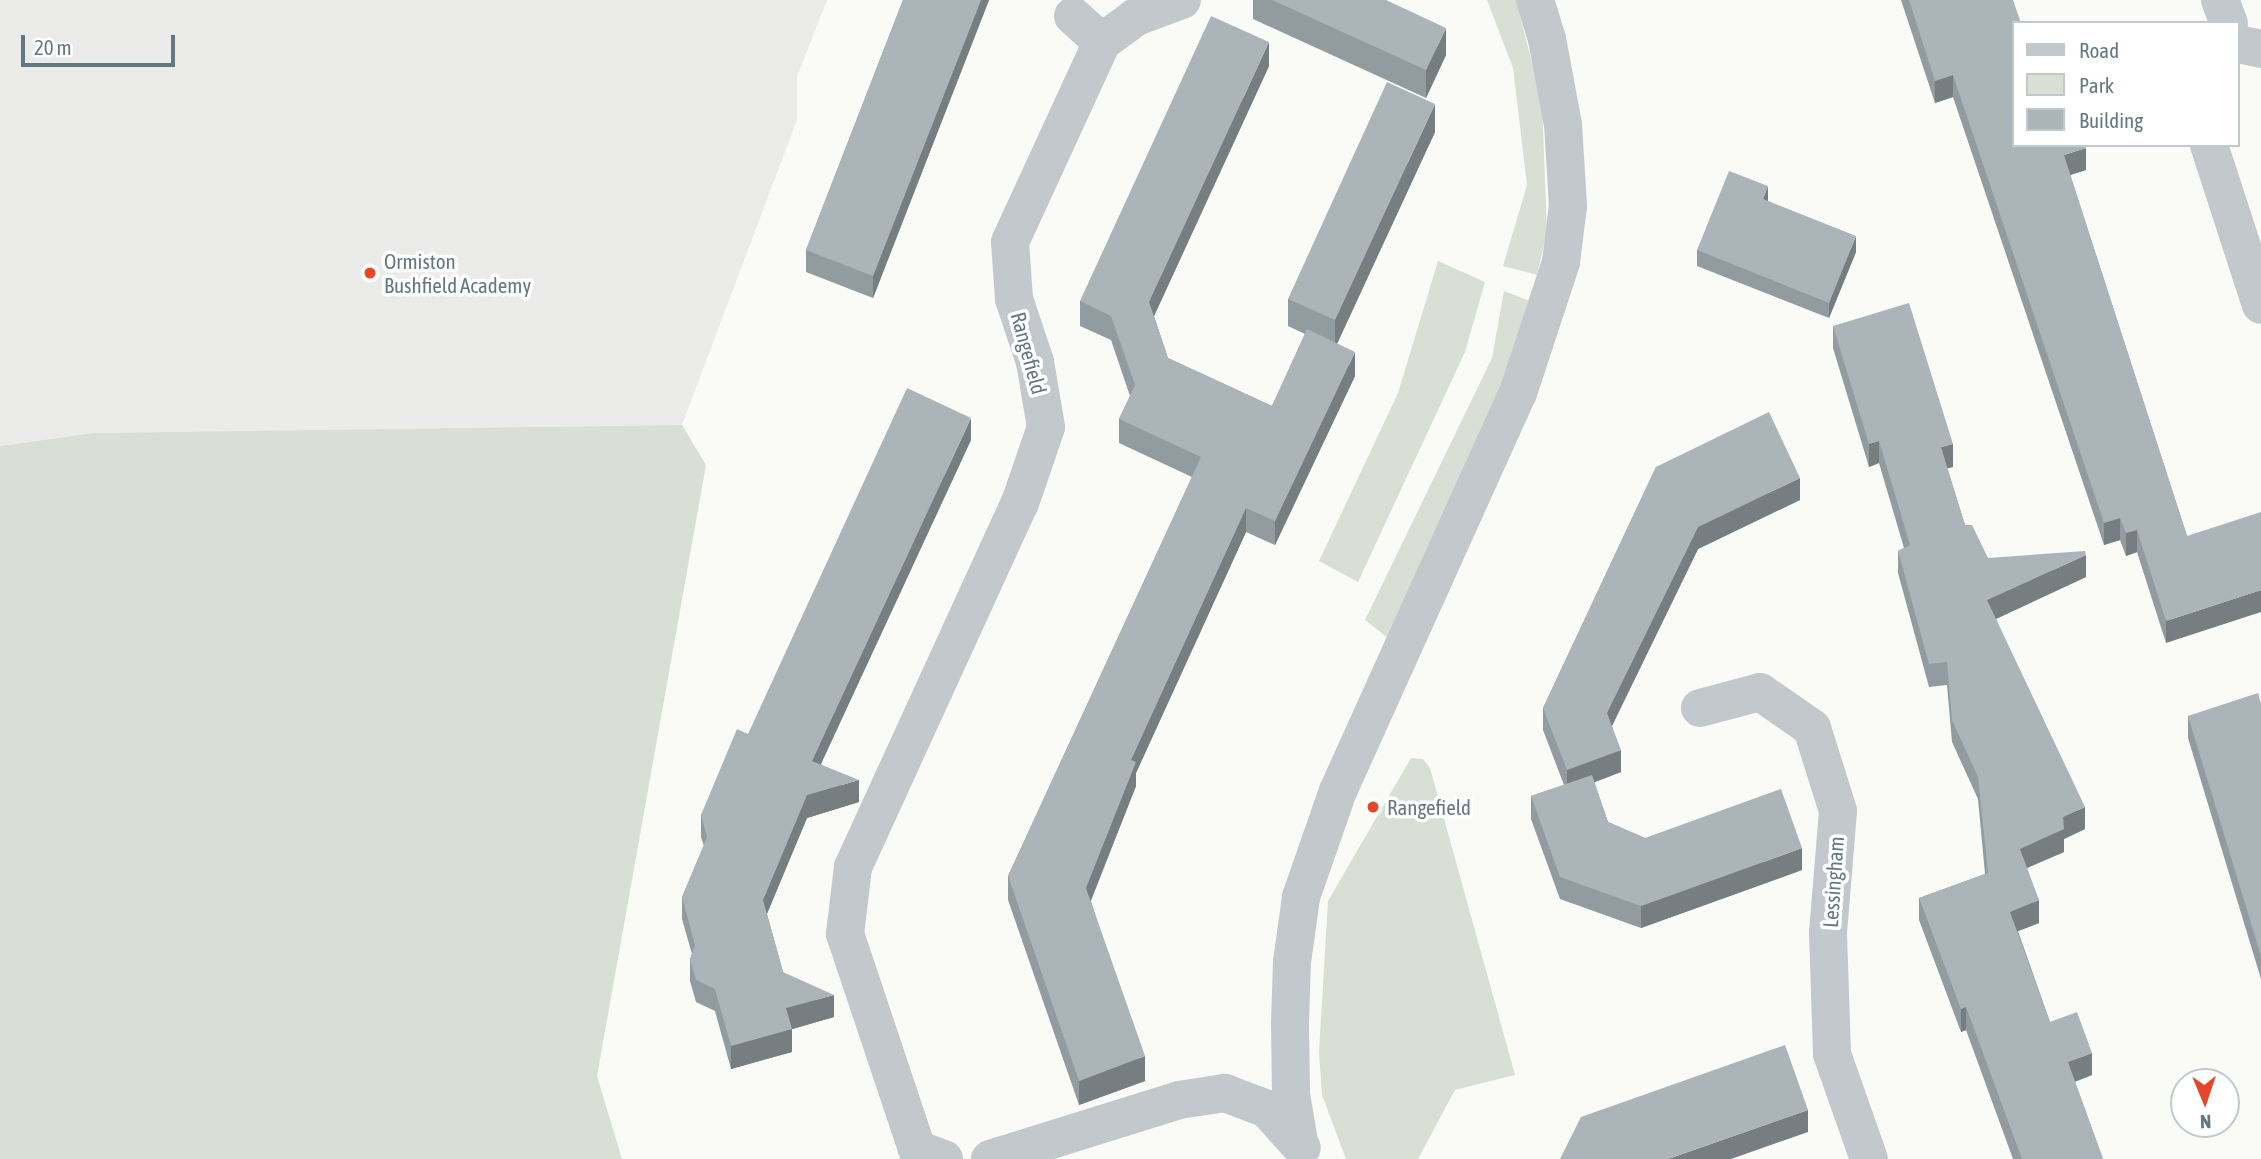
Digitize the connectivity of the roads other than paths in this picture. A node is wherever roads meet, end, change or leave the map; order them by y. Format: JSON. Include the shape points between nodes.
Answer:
{"nodes":[{"id":1,"x":1182,"y":0,"type":"edge"},
{"id":2,"x":1535,"y":0,"type":"edge"},
{"id":3,"x":2220,"y":0,"type":"edge"},
{"id":4,"x":1073,"y":16,"type":"dead end"},
{"id":5,"x":2228,"y":21,"type":"edge"},
{"id":6,"x":1102,"y":42,"type":"junction"},
{"id":7,"x":2240,"y":44,"type":"edge"},
{"id":8,"x":2261,"y":49,"type":"edge"},
{"id":9,"x":2210,"y":147,"type":"edge"},
{"id":10,"x":2261,"y":305,"type":"edge"},
{"id":11,"x":1700,"y":708,"type":"dead end"},
{"id":12,"x":1303,"y":1151,"type":"edge"},
{"id":13,"x":944,"y":1159,"type":"edge"},
{"id":14,"x":990,"y":1159,"type":"edge"},
{"id":15,"x":1869,"y":1159,"type":"edge"}],
"edges":[{"from":1,"to":6,"type":"street","name":"Rangefield","via":[[1136,17]]},
{"from":2,"to":12,"type":"street","via":[[1563,125],[1568,206],[1561,262],[1518,393],[1338,791],[1301,897],[1290,1024],[1291,1094]]},
{"from":3,"to":5,"type":"street"},
{"from":4,"to":6,"type":"street"},
{"from":6,"to":13,"type":"street","name":"Rangefield","via":[[1010,242],[1014,299],[1035,362],[1046,427],[1020,503],[853,867],[845,934],[917,1149]]},
{"from":7,"to":8,"type":"street"},
{"from":9,"to":10,"type":"street"},
{"from":11,"to":15,"type":"street","name":"Lessingham","via":[[1760,692],[1812,728],[1838,811],[1828,933],[1832,1054]]},
{"from":12,"to":14,"type":"street","via":[[1267,1109],[1225,1093],[1179,1100]]}]}
